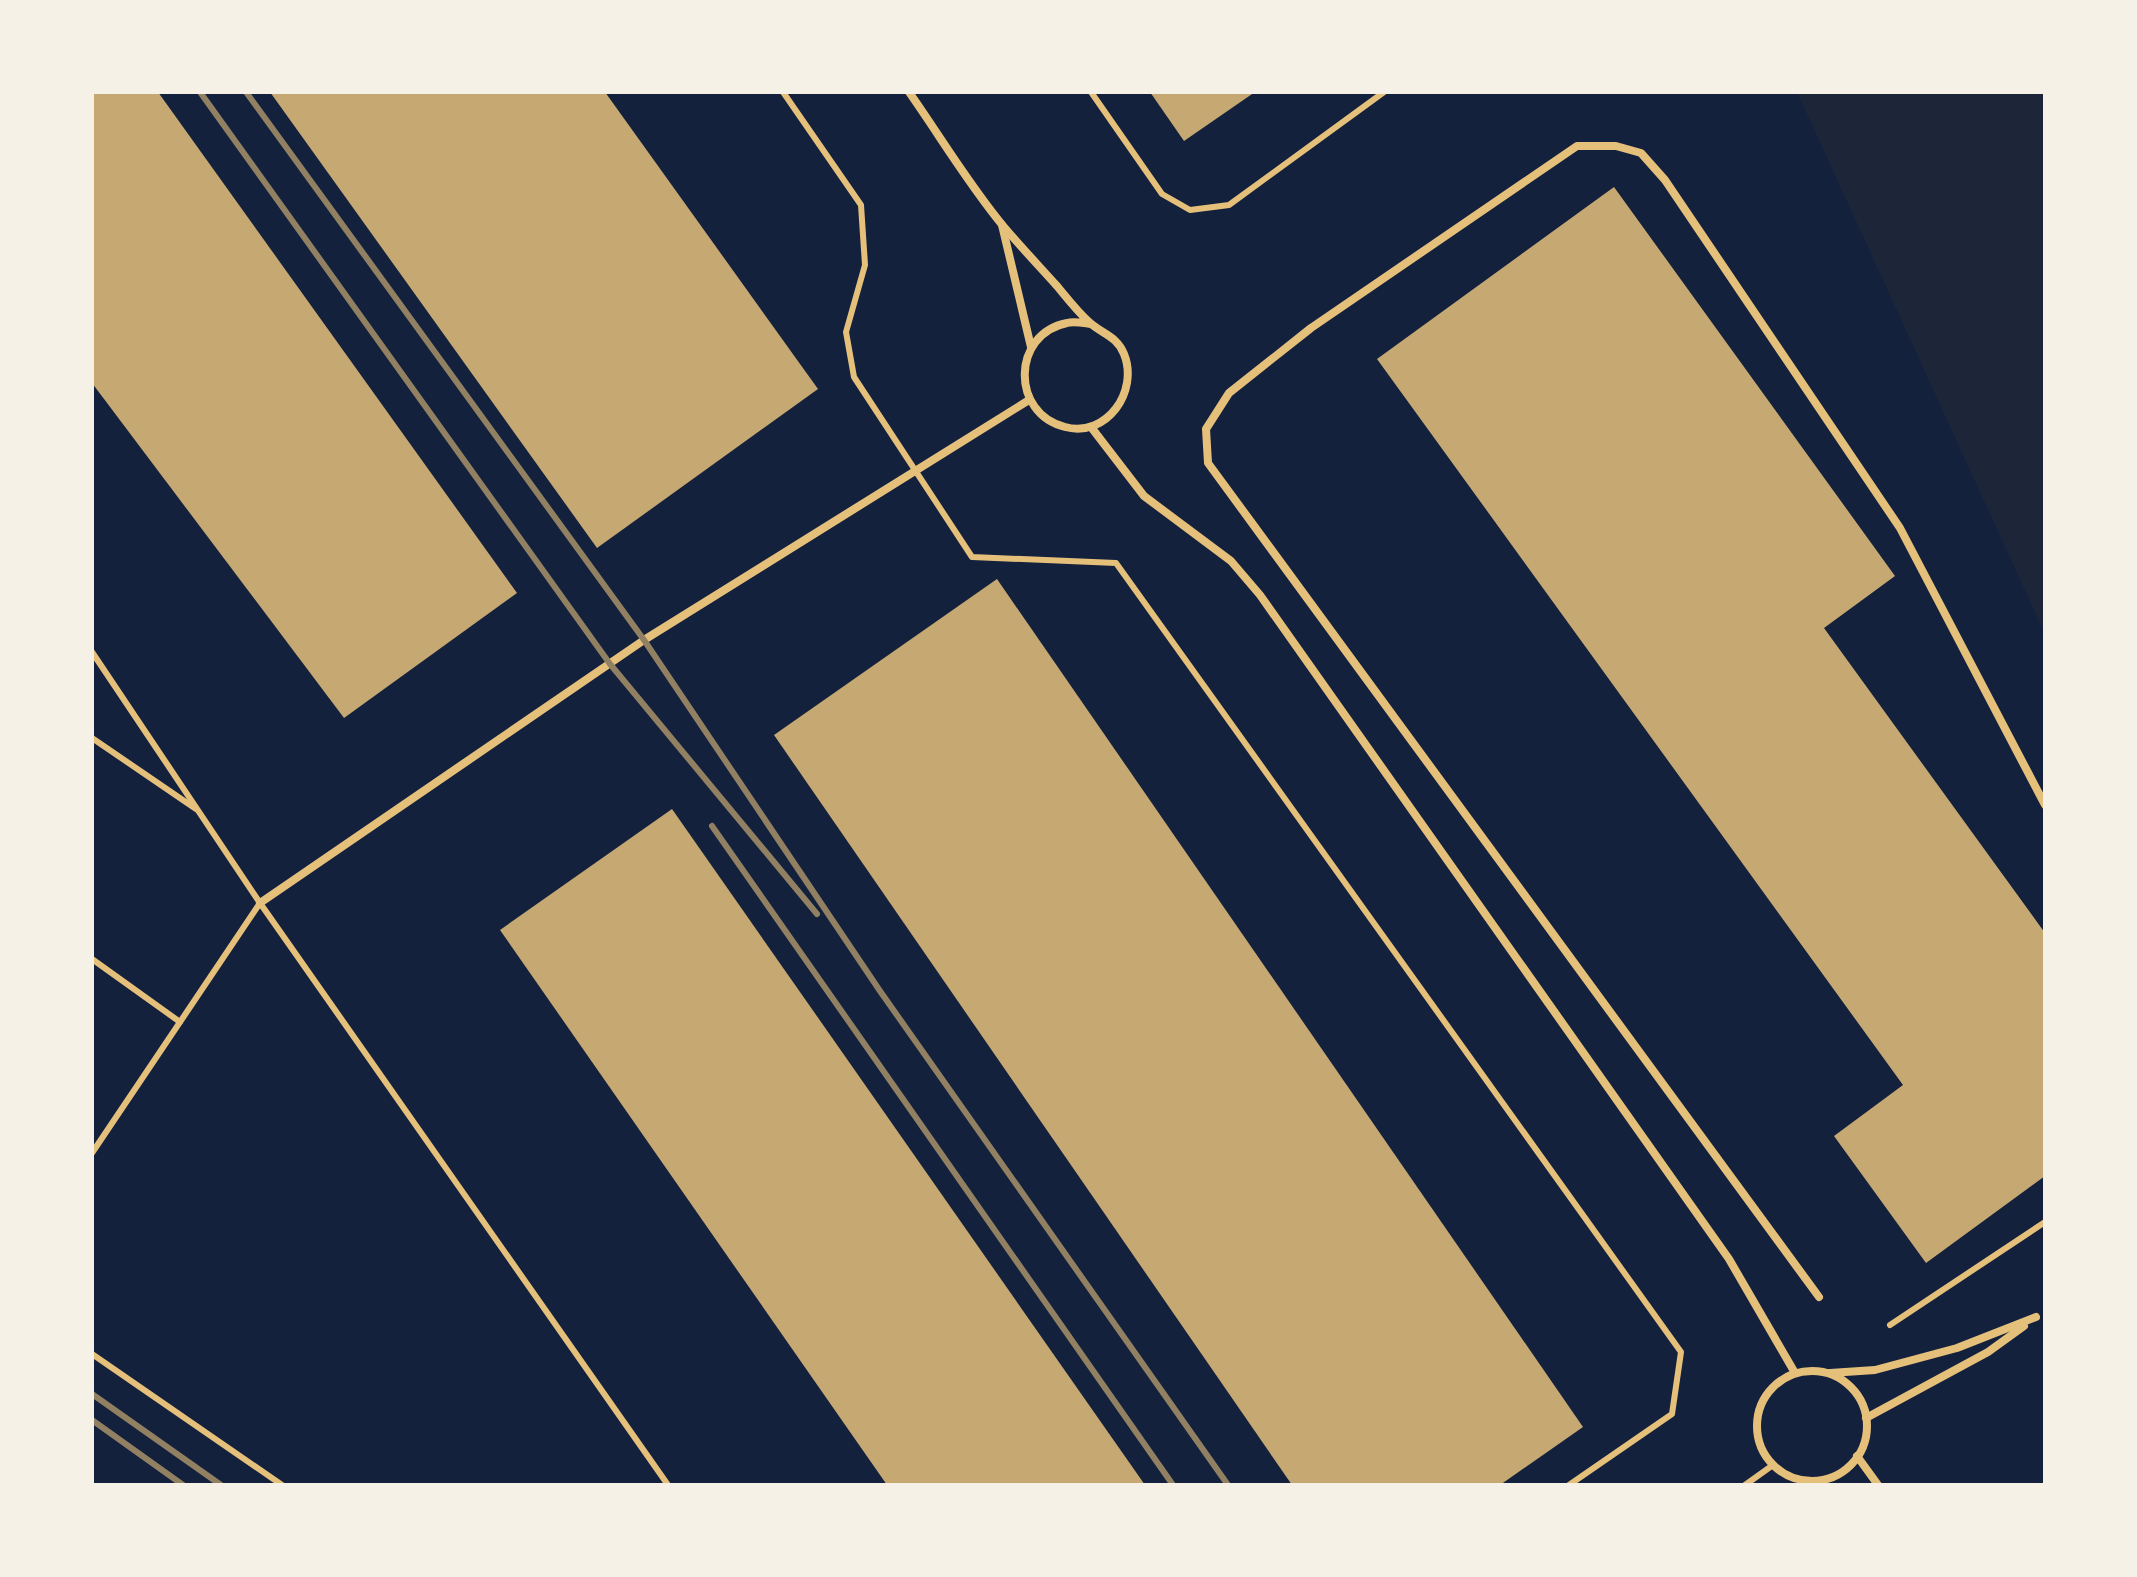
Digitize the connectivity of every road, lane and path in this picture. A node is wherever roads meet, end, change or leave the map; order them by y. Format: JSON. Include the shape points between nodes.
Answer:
{"nodes":[{"id":1,"x":783,"y":92,"type":"edge"},
{"id":2,"x":909,"y":92,"type":"edge"},
{"id":3,"x":1091,"y":92,"type":"edge"},
{"id":4,"x":1384,"y":92,"type":"edge"},
{"id":5,"x":1002,"y":225,"type":"junction"},
{"id":6,"x":1091,"y":324,"type":"junction"},
{"id":7,"x":1031,"y":347,"type":"junction"},
{"id":8,"x":1029,"y":400,"type":"junction"},
{"id":9,"x":1091,"y":427,"type":"junction"},
{"id":10,"x":915,"y":473,"type":"junction"},
{"id":11,"x":92,"y":652,"type":"edge"},
{"id":12,"x":92,"y":738,"type":"edge"},
{"id":13,"x":2045,"y":805,"type":"edge"},
{"id":14,"x":199,"y":811,"type":"junction"},
{"id":15,"x":260,"y":903,"type":"junction"},
{"id":16,"x":92,"y":959,"type":"edge"},
{"id":17,"x":180,"y":1022,"type":"junction"},
{"id":18,"x":92,"y":1153,"type":"edge"},
{"id":19,"x":2045,"y":1222,"type":"edge"},
{"id":20,"x":1819,"y":1297,"type":"dead end"},
{"id":21,"x":2045,"y":1311,"type":"edge"},
{"id":22,"x":2036,"y":1317,"type":"junction"},
{"id":23,"x":1890,"y":1325,"type":"dead end"},
{"id":24,"x":92,"y":1354,"type":"edge"},
{"id":25,"x":1795,"y":1373,"type":"junction"},
{"id":26,"x":1827,"y":1373,"type":"junction"},
{"id":27,"x":1866,"y":1418,"type":"junction"},
{"id":28,"x":1857,"y":1456,"type":"junction"},
{"id":29,"x":1773,"y":1465,"type":"junction"},
{"id":30,"x":1811,"y":1483,"type":"edge"},
{"id":31,"x":282,"y":1485,"type":"edge"},
{"id":32,"x":668,"y":1485,"type":"edge"},
{"id":33,"x":1569,"y":1485,"type":"edge"},
{"id":34,"x":1745,"y":1485,"type":"edge"},
{"id":35,"x":1878,"y":1485,"type":"edge"}],
"edges":[{"from":1,"to":10,"type":"lane","via":[[861,205],[865,265],[846,332],[854,377]]},
{"from":2,"to":5,"type":"street"},
{"from":3,"to":4,"type":"lane","via":[[1162,194],[1190,210],[1229,205]]},
{"from":5,"to":6,"type":"street"},
{"from":5,"to":7,"type":"street"},
{"from":6,"to":7,"type":"street","via":[[1068,322],[1047,331]]},
{"from":6,"to":9,"type":"street","via":[[1111,335],[1124,353],[1129,375],[1124,397],[1111,415]]},
{"from":7,"to":8,"type":"street","via":[[1023,383]]},
{"from":8,"to":9,"type":"street","via":[[1045,419],[1067,428]]},
{"from":8,"to":10,"type":"street"},
{"from":9,"to":25,"type":"street","via":[[1144,496],[1231,561],[1260,595],[1729,1259]]},
{"from":10,"to":15,"type":"street","via":[[644,640]]},
{"from":10,"to":33,"type":"lane","via":[[972,557],[1116,563],[1681,1352],[1672,1414]]},
{"from":11,"to":14,"type":"lane"},
{"from":12,"to":14,"type":"lane"},
{"from":13,"to":20,"type":"street","via":[[1900,528],[1665,180],[1641,153],[1616,146],[1577,146],[1311,328],[1229,393],[1206,429],[1208,463]]},
{"from":14,"to":15,"type":"lane"},
{"from":15,"to":17,"type":"lane"},
{"from":15,"to":32,"type":"lane"},
{"from":16,"to":17,"type":"lane"},
{"from":17,"to":18,"type":"lane"},
{"from":19,"to":23,"type":"lane"},
{"from":21,"to":22,"type":"street"},
{"from":22,"to":26,"type":"street","via":[[1926,1357],[1875,1370]]},
{"from":22,"to":27,"type":"street","via":[[1988,1352]]},
{"from":24,"to":31,"type":"lane"},
{"from":25,"to":26,"type":"street"},
{"from":25,"to":29,"type":"street","via":[[1765,1396],[1758,1413],[1757,1432]]},
{"from":26,"to":27,"type":"street","via":[[1853,1390]]},
{"from":27,"to":28,"type":"street"},
{"from":28,"to":30,"type":"street","via":[[1845,1469]]},
{"from":28,"to":35,"type":"street"},
{"from":29,"to":30,"type":"street"},
{"from":29,"to":34,"type":"lane"}]}
